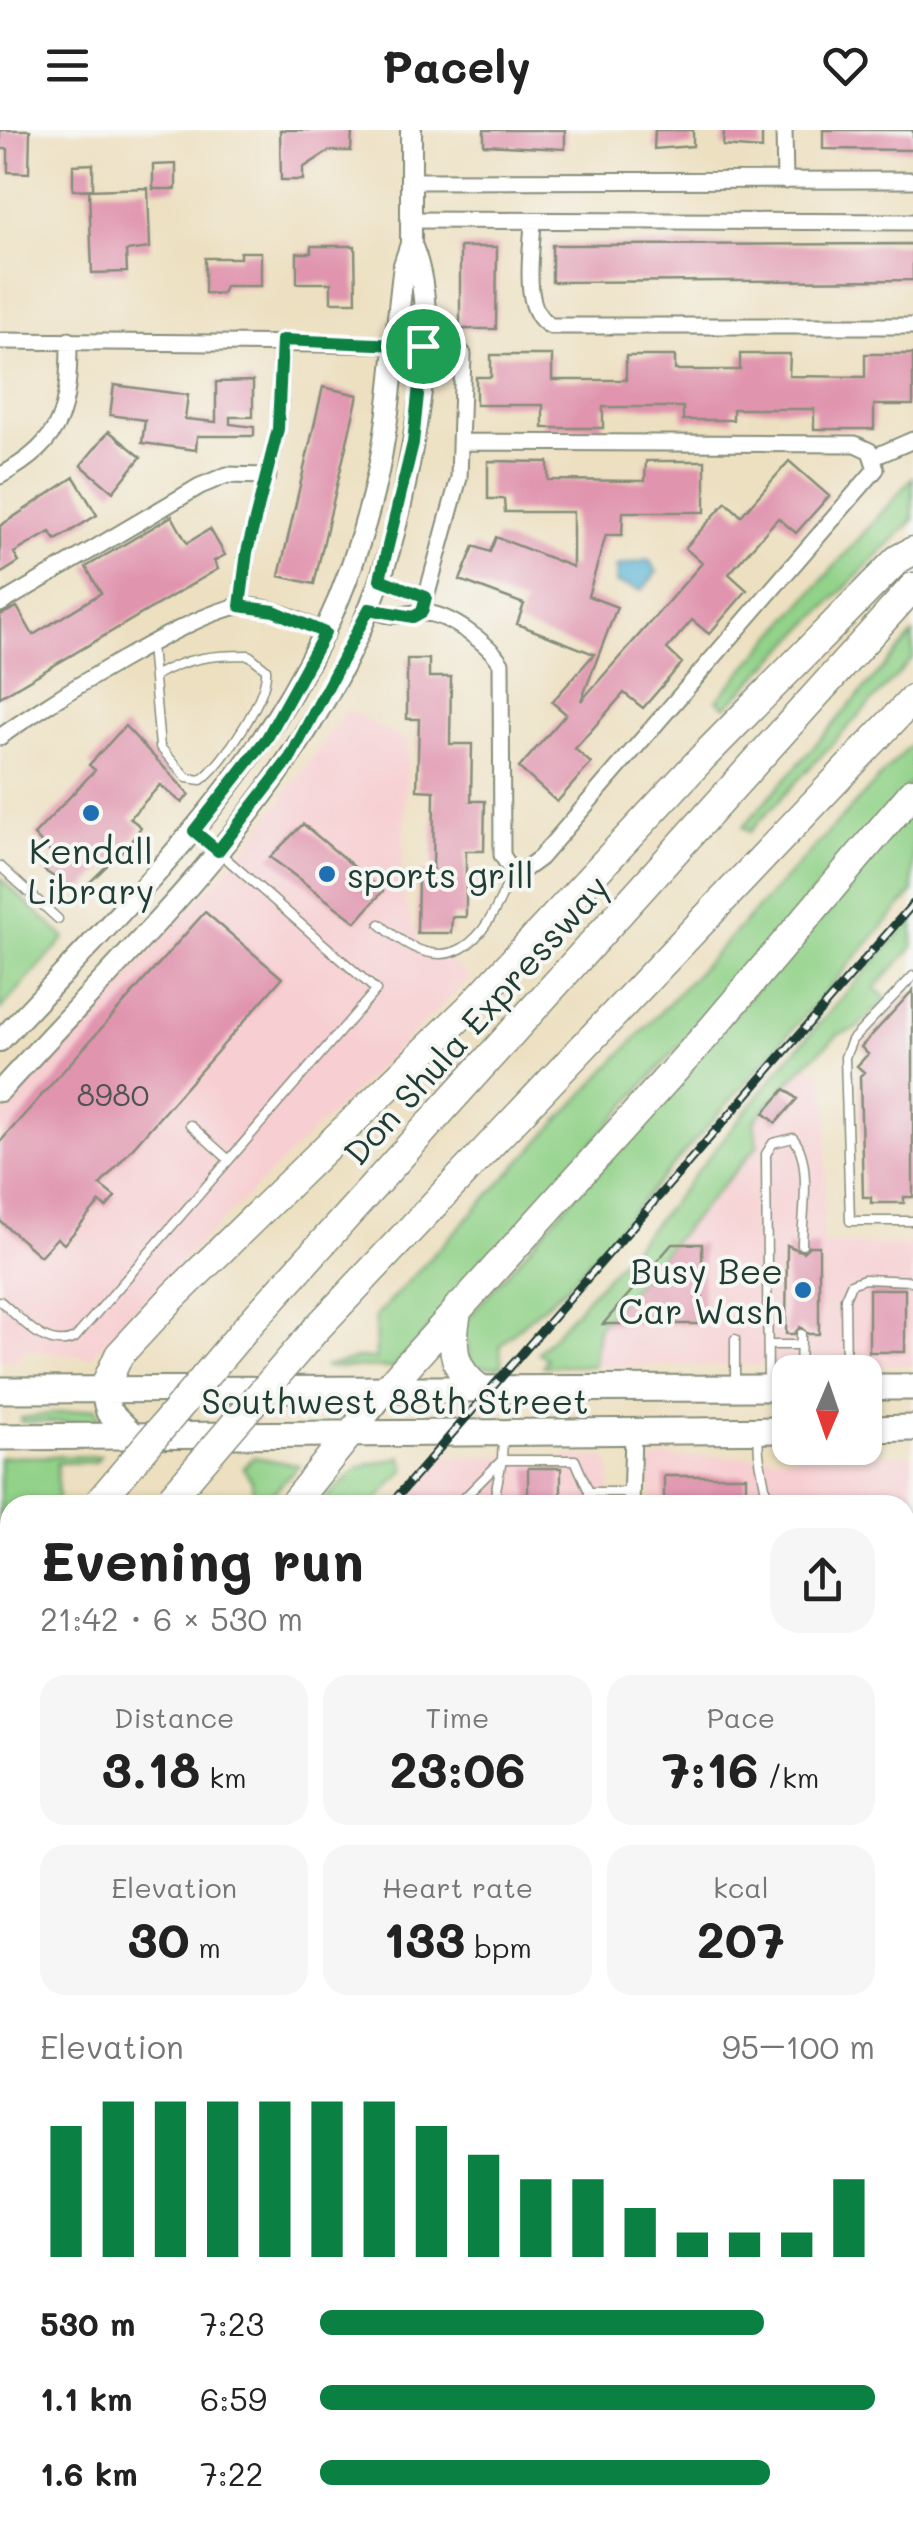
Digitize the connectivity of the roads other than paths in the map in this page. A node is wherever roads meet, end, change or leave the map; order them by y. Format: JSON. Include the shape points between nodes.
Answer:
{"nodes":[{"id":1,"x":411,"y":130,"type":"edge"},
{"id":2,"x":784,"y":130,"type":"edge"},
{"id":3,"x":913,"y":180,"type":"edge"},
{"id":4,"x":411,"y":181,"type":"junction"},
{"id":5,"x":785,"y":181,"type":"junction"},
{"id":6,"x":411,"y":220,"type":"junction"},
{"id":7,"x":533,"y":222,"type":"junction"},
{"id":8,"x":913,"y":222,"type":"edge"},
{"id":9,"x":411,"y":244,"type":"junction"},
{"id":10,"x":913,"y":326,"type":"edge"},
{"id":11,"x":70,"y":340,"type":"junction"},
{"id":12,"x":282,"y":340,"type":"junction"},
{"id":13,"x":0,"y":341,"type":"edge"},
{"id":14,"x":396,"y":344,"type":"junction"},
{"id":15,"x":423,"y":346,"type":"junction"},
{"id":16,"x":464,"y":354,"type":"dead end"},
{"id":17,"x":913,"y":440,"type":"edge"},
{"id":18,"x":463,"y":442,"type":"junction"},
{"id":19,"x":874,"y":457,"type":"junction"},
{"id":20,"x":0,"y":476,"type":"edge"},
{"id":21,"x":268,"y":476,"type":"junction"},
{"id":22,"x":913,"y":551,"type":"edge"},
{"id":23,"x":380,"y":579,"type":"junction"},
{"id":24,"x":913,"y":586,"type":"edge"},
{"id":25,"x":0,"y":604,"type":"edge"},
{"id":26,"x":424,"y":605,"type":"junction"},
{"id":27,"x":240,"y":606,"type":"junction"},
{"id":28,"x":369,"y":609,"type":"junction"},
{"id":29,"x":325,"y":633,"type":"junction"},
{"id":30,"x":152,"y":646,"type":"junction"},
{"id":31,"x":352,"y":646,"type":"junction"},
{"id":32,"x":156,"y":675,"type":"junction"},
{"id":33,"x":913,"y":699,"type":"edge"},
{"id":34,"x":0,"y":737,"type":"edge"},
{"id":35,"x":913,"y":792,"type":"edge"},
{"id":36,"x":194,"y":831,"type":"junction"},
{"id":37,"x":218,"y":851,"type":"junction"},
{"id":38,"x":0,"y":866,"type":"edge"},
{"id":39,"x":512,"y":871,"type":"junction"},
{"id":40,"x":58,"y":920,"type":"dead end"},
{"id":41,"x":380,"y":924,"type":"dead end"},
{"id":42,"x":913,"y":976,"type":"edge"},
{"id":43,"x":0,"y":1041,"type":"edge"},
{"id":44,"x":0,"y":1091,"type":"edge"},
{"id":45,"x":190,"y":1125,"type":"dead end"},
{"id":46,"x":228,"y":1159,"type":"junction"},
{"id":47,"x":913,"y":1221,"type":"edge"},
{"id":48,"x":802,"y":1246,"type":"dead end"},
{"id":49,"x":913,"y":1281,"type":"edge"},
{"id":50,"x":0,"y":1301,"type":"edge"},
{"id":51,"x":458,"y":1307,"type":"junction"},
{"id":52,"x":736,"y":1339,"type":"dead end"},
{"id":53,"x":768,"y":1345,"type":"junction"},
{"id":54,"x":801,"y":1355,"type":"edge"},
{"id":55,"x":846,"y":1355,"type":"edge"},
{"id":56,"x":772,"y":1361,"type":"edge"},
{"id":57,"x":913,"y":1387,"type":"edge"},
{"id":58,"x":736,"y":1388,"type":"junction"},
{"id":59,"x":772,"y":1388,"type":"edge"},
{"id":60,"x":882,"y":1388,"type":"edge"},
{"id":61,"x":386,"y":1389,"type":"junction"},
{"id":62,"x":480,"y":1389,"type":"junction"},
{"id":63,"x":0,"y":1390,"type":"edge"},
{"id":64,"x":103,"y":1390,"type":"junction"},
{"id":65,"x":882,"y":1428,"type":"edge"},
{"id":66,"x":913,"y":1428,"type":"edge"},
{"id":67,"x":759,"y":1430,"type":"junction"},
{"id":68,"x":772,"y":1430,"type":"edge"},
{"id":69,"x":696,"y":1432,"type":"junction"},
{"id":70,"x":633,"y":1434,"type":"junction"},
{"id":71,"x":0,"y":1437,"type":"edge"},
{"id":72,"x":134,"y":1437,"type":"junction"},
{"id":73,"x":348,"y":1437,"type":"junction"},
{"id":74,"x":575,"y":1447,"type":"junction"},
{"id":75,"x":503,"y":1448,"type":"junction"},
{"id":76,"x":589,"y":1492,"type":"joint"},
{"id":77,"x":106,"y":1495,"type":"edge"},
{"id":78,"x":174,"y":1495,"type":"edge"},
{"id":79,"x":300,"y":1495,"type":"edge"},
{"id":80,"x":465,"y":1495,"type":"edge"},
{"id":81,"x":496,"y":1495,"type":"edge"},
{"id":82,"x":610,"y":1495,"type":"edge"},
{"id":83,"x":631,"y":1495,"type":"edge"},
{"id":84,"x":767,"y":1495,"type":"edge"}],
"edges":[{"from":1,"to":4,"type":"street"},
{"from":2,"to":5,"type":"street"},
{"from":3,"to":5,"type":"street"},
{"from":4,"to":5,"type":"street"},
{"from":4,"to":6,"type":"street"},
{"from":6,"to":7,"type":"street"},
{"from":6,"to":9,"type":"street"},
{"from":7,"to":8,"type":"street"},
{"from":7,"to":10,"type":"street","via":[[532,306],[551,326]]},
{"from":9,"to":14,"type":"street"},
{"from":9,"to":15,"type":"street","via":[[419,264]]},
{"from":11,"to":12,"type":"street"},
{"from":11,"to":13,"type":"street"},
{"from":11,"to":20,"type":"street","via":[[68,395],[56,431],[39,452]]},
{"from":12,"to":14,"type":"street"},
{"from":12,"to":21,"type":"street","via":[[281,412]]},
{"from":14,"to":15,"type":"street"},
{"from":14,"to":29,"type":"street","via":[[375,489]]},
{"from":15,"to":23,"type":"street","via":[[413,443]]},
{"from":16,"to":18,"type":"street"},
{"from":17,"to":19,"type":"street"},
{"from":18,"to":19,"type":"street","via":[[855,444]]},
{"from":18,"to":26,"type":"street","via":[[454,507]]},
{"from":19,"to":39,"type":"street","via":[[871,479],[540,858]]},
{"from":21,"to":25,"type":"street","via":[[227,475],[200,486]]},
{"from":21,"to":27,"type":"street"},
{"from":22,"to":64,"type":"highway","via":[[704,756],[470,1007],[174,1296],[120,1355]]},
{"from":23,"to":26,"type":"street"},
{"from":23,"to":28,"type":"street"},
{"from":24,"to":77,"type":"highway","name":"Don Shula Expressway","bridge":true,"via":[[245,1329]]},
{"from":26,"to":28,"type":"street","via":[[401,617]]},
{"from":26,"to":39,"type":"street","via":[[472,633],[501,663],[502,856]]},
{"from":27,"to":29,"type":"street","via":[[274,611]]},
{"from":27,"to":30,"type":"street","via":[[208,613]]},
{"from":28,"to":31,"type":"street"},
{"from":29,"to":31,"type":"street"},
{"from":29,"to":36,"type":"street","via":[[267,738]]},
{"from":30,"to":32,"type":"lane"},
{"from":30,"to":34,"type":"street"},
{"from":31,"to":37,"type":"street","via":[[290,758]]},
{"from":32,"to":32,"type":"lane","via":[[160,747],[187,778],[201,780],[244,725],[264,688],[266,668],[250,655],[205,656]]},
{"from":33,"to":78,"type":"highway","bridge":true,"via":[[317,1328]]},
{"from":35,"to":51,"type":"highway","via":[[710,1030]]},
{"from":36,"to":37,"type":"street"},
{"from":36,"to":43,"type":"street"},
{"from":37,"to":44,"type":"street"},
{"from":37,"to":46,"type":"lane","via":[[376,990]]},
{"from":38,"to":40,"type":"lane"},
{"from":39,"to":41,"type":"lane","via":[[497,914],[458,951],[414,951]]},
{"from":42,"to":47,"type":"lane","via":[[852,1040],[845,1072],[850,1221]]},
{"from":45,"to":46,"type":"lane"},
{"from":46,"to":50,"type":"lane","via":[[75,1338],[46,1339]]},
{"from":48,"to":53,"type":"lane","via":[[802,1162],[793,1138],[773,1143],[766,1154]]},
{"from":49,"to":55,"type":"lane","via":[[851,1284]]},
{"from":51,"to":61,"type":"highway"},
{"from":51,"to":62,"type":"highway","via":[[452,1347],[468,1381]]},
{"from":52,"to":58,"type":"lane"},
{"from":53,"to":54,"type":"lane","via":[[801,1340]]},
{"from":53,"to":56,"type":"lane"},
{"from":57,"to":60,"type":"main road"},
{"from":58,"to":59,"type":"main road","name":"Southwest 88th Street"},
{"from":58,"to":62,"type":"main road","name":"Southwest 88th Street"},
{"from":58,"to":69,"type":"main road","via":[[730,1408]]},
{"from":61,"to":62,"type":"main road","name":"Southwest 88th Street"},
{"from":61,"to":64,"type":"main road","name":"Southwest 88th Street"},
{"from":61,"to":73,"type":"main road"},
{"from":63,"to":64,"type":"main road","name":"Southwest 88th Street"},
{"from":64,"to":72,"type":"main road","via":[[109,1412]]},
{"from":65,"to":66,"type":"main road"},
{"from":67,"to":68,"type":"main road","name":"Southwest 88th Street"},
{"from":67,"to":69,"type":"main road","name":"Southwest 88th Street"},
{"from":67,"to":84,"type":"lane","via":[[756,1459]]},
{"from":69,"to":70,"type":"main road","name":"Southwest 88th Street"},
{"from":70,"to":74,"type":"main road","name":"Southwest 88th Street"},
{"from":70,"to":83,"type":"street"},
{"from":71,"to":72,"type":"main road","name":"Southwest 88th Street"},
{"from":72,"to":73,"type":"main road","name":"Southwest 88th Street"},
{"from":73,"to":75,"type":"main road","name":"Southwest 88th Street"},
{"from":73,"to":79,"type":"highway"},
{"from":74,"to":75,"type":"main road","name":"Southwest 88th Street"},
{"from":74,"to":76,"type":"lane"},
{"from":75,"to":80,"type":"lane"},
{"from":75,"to":81,"type":"lane"},
{"from":76,"to":82,"type":"lane"}]}
